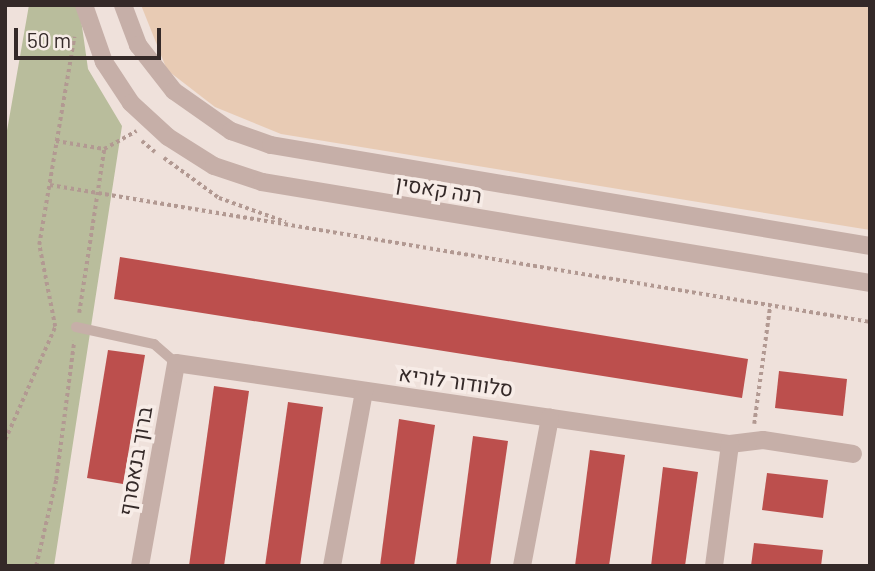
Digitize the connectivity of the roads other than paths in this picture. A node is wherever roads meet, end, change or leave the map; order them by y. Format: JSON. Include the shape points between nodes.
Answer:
{"nodes":[{"id":1,"x":84,"y":5,"type":"edge"},
{"id":2,"x":124,"y":5,"type":"edge"},
{"id":3,"x":870,"y":246,"type":"edge"},
{"id":4,"x":870,"y":283,"type":"edge"},
{"id":5,"x":76,"y":327,"type":"road end"},
{"id":6,"x":176,"y":363,"type":"junction"},
{"id":7,"x":365,"y":391,"type":"junction"},
{"id":8,"x":550,"y":418,"type":"junction"},
{"id":9,"x":730,"y":444,"type":"junction"},
{"id":10,"x":853,"y":454,"type":"dead end"},
{"id":11,"x":140,"y":566,"type":"edge"},
{"id":12,"x":331,"y":566,"type":"edge"},
{"id":13,"x":522,"y":566,"type":"edge"},
{"id":14,"x":714,"y":566,"type":"edge"}],
"edges":[{"from":1,"to":4,"type":"street","name":"רנה קאסין","via":[[104,62],[131,103],[168,137],[214,166],[262,182]]},
{"from":2,"to":3,"type":"street","name":"רנה קאסין","via":[[138,45],[174,92],[230,131],[271,145]]},
{"from":5,"to":6,"type":"lane","via":[[154,344]]},
{"from":6,"to":7,"type":"street","name":"סלוודור לוריא"},
{"from":6,"to":11,"type":"street","name":"ברוך בנאסרף"},
{"from":7,"to":8,"type":"street","name":"סלוודור לוריא"},
{"from":7,"to":12,"type":"street"},
{"from":8,"to":9,"type":"street","name":"סלוודור לוריא"},
{"from":8,"to":13,"type":"street"},
{"from":9,"to":10,"type":"street","name":"סלוודור לוריא","via":[[752,441]]},
{"from":9,"to":14,"type":"street"}]}
